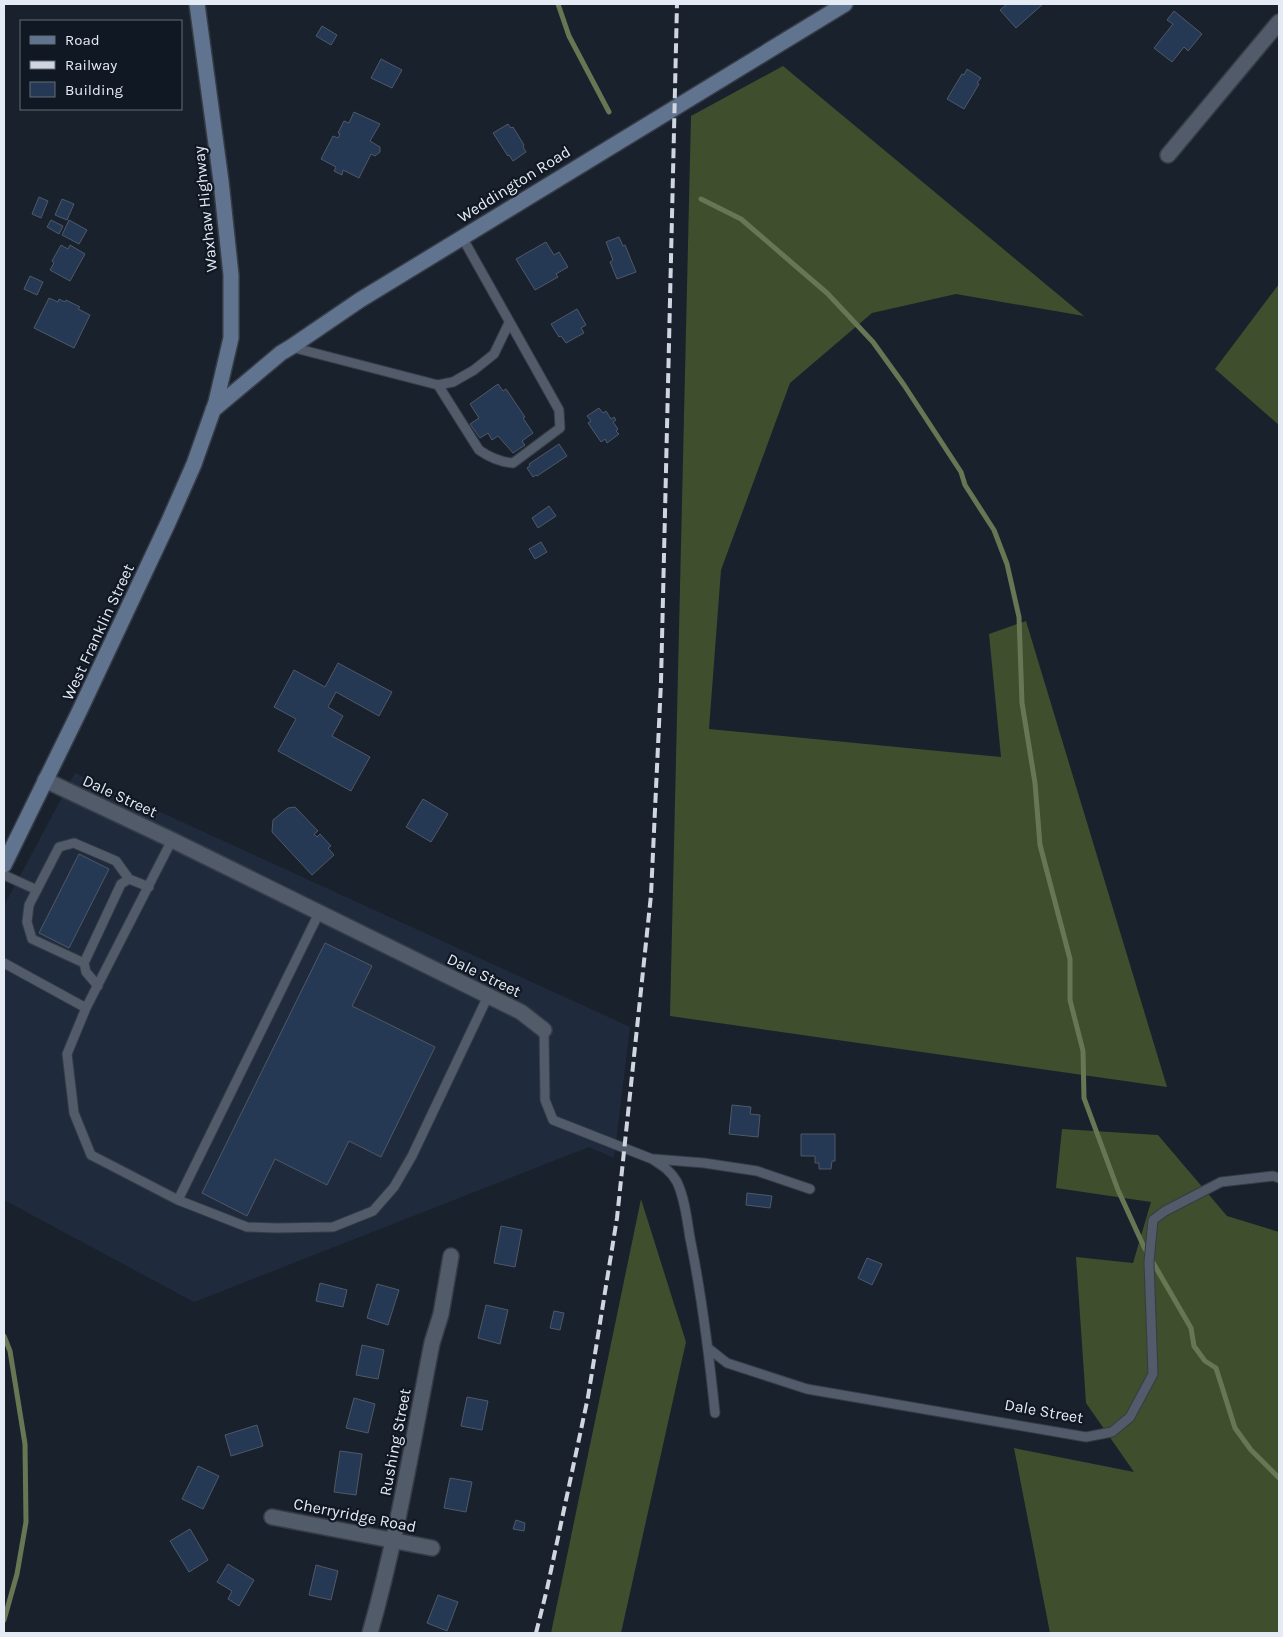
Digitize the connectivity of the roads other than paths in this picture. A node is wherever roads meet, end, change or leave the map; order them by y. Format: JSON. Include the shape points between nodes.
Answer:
{"nodes":[{"id":1,"x":197,"y":4,"type":"edge"},
{"id":2,"x":844,"y":4,"type":"edge"},
{"id":3,"x":1279,"y":22,"type":"edge"},
{"id":4,"x":1168,"y":155,"type":"dead end"},
{"id":5,"x":462,"y":237,"type":"junction"},
{"id":6,"x":509,"y":323,"type":"junction"},
{"id":7,"x":291,"y":347,"type":"junction"},
{"id":8,"x":438,"y":386,"type":"junction"},
{"id":9,"x":213,"y":410,"type":"junction"},
{"id":10,"x":45,"y":780,"type":"junction"},
{"id":11,"x":172,"y":840,"type":"junction"},
{"id":12,"x":4,"y":865,"type":"edge"},
{"id":13,"x":4,"y":875,"type":"edge"},
{"id":14,"x":129,"y":879,"type":"junction"},
{"id":15,"x":149,"y":887,"type":"junction"},
{"id":16,"x":36,"y":890,"type":"junction"},
{"id":17,"x":319,"y":913,"type":"junction"},
{"id":18,"x":4,"y":963,"type":"edge"},
{"id":19,"x":84,"y":963,"type":"junction"},
{"id":20,"x":98,"y":986,"type":"junction"},
{"id":21,"x":488,"y":996,"type":"junction"},
{"id":22,"x":86,"y":1008,"type":"junction"},
{"id":23,"x":544,"y":1030,"type":"joint"},
{"id":24,"x":652,"y":1159,"type":"junction"},
{"id":25,"x":1279,"y":1178,"type":"edge"},
{"id":26,"x":810,"y":1189,"type":"dead end"},
{"id":27,"x":178,"y":1200,"type":"junction"},
{"id":28,"x":450,"y":1256,"type":"dead end"},
{"id":29,"x":708,"y":1348,"type":"junction"},
{"id":30,"x":715,"y":1413,"type":"dead end"},
{"id":31,"x":272,"y":1517,"type":"dead end"},
{"id":32,"x":392,"y":1540,"type":"junction"},
{"id":33,"x":432,"y":1548,"type":"dead end"},
{"id":34,"x":370,"y":1633,"type":"edge"}],
"edges":[{"from":1,"to":9,"type":"main road","name":"Waxhaw Highway","via":[[231,275],[231,338]]},
{"from":2,"to":5,"type":"main road","name":"Weddington Road"},
{"from":3,"to":4,"type":"street"},
{"from":5,"to":6,"type":"lane"},
{"from":5,"to":7,"type":"main road","name":"Weddington Road"},
{"from":6,"to":8,"type":"lane","via":[[494,354],[474,370]]},
{"from":6,"to":8,"type":"lane","via":[[559,410],[560,428],[513,463],[488,457],[479,450]]},
{"from":7,"to":8,"type":"lane"},
{"from":7,"to":9,"type":"main road","name":"Weddington Road","via":[[280,352]]},
{"from":9,"to":10,"type":"main road","name":"West Franklin Street","via":[[168,523]]},
{"from":10,"to":11,"type":"street","name":"Dale Street"},
{"from":10,"to":12,"type":"main road","name":"West Franklin Street"},
{"from":11,"to":15,"type":"lane"},
{"from":11,"to":17,"type":"street","name":"Dale Street"},
{"from":13,"to":16,"type":"lane"},
{"from":14,"to":15,"type":"lane"},
{"from":14,"to":16,"type":"lane","via":[[116,861],[74,843],[59,847]]},
{"from":14,"to":19,"type":"lane","via":[[121,884]]},
{"from":15,"to":20,"type":"lane"},
{"from":16,"to":19,"type":"lane","via":[[29,905],[27,922],[32,939]]},
{"from":17,"to":21,"type":"street","name":"Dale Street"},
{"from":17,"to":27,"type":"lane"},
{"from":18,"to":22,"type":"lane"},
{"from":19,"to":20,"type":"lane","via":[[86,972]]},
{"from":20,"to":22,"type":"lane"},
{"from":21,"to":23,"type":"street","name":"Dale Street","via":[[521,1012]]},
{"from":21,"to":27,"type":"lane","via":[[412,1156],[394,1188],[373,1211],[333,1227],[247,1227]]},
{"from":22,"to":27,"type":"lane","via":[[68,1054],[74,1113],[91,1155]]},
{"from":23,"to":24,"type":"lane","name":"Dale Street","via":[[545,1100],[553,1120]]},
{"from":24,"to":26,"type":"lane","via":[[757,1171]]},
{"from":24,"to":29,"type":"lane","name":"Dale Street","via":[[667,1168],[682,1198]]},
{"from":25,"to":29,"type":"lane","name":"Dale Street","via":[[1221,1182],[1153,1220],[1149,1262],[1153,1374],[1130,1417],[1112,1432],[1086,1437],[807,1389],[727,1363]]},
{"from":28,"to":32,"type":"street","name":"Rushing Street","via":[[441,1314],[432,1343]]},
{"from":29,"to":30,"type":"lane","name":"Dale Street"},
{"from":31,"to":32,"type":"street","name":"Cherryridge Road"},
{"from":32,"to":33,"type":"street","name":"Cherryridge Road"},
{"from":32,"to":34,"type":"street","name":"Rushing Street"}]}
